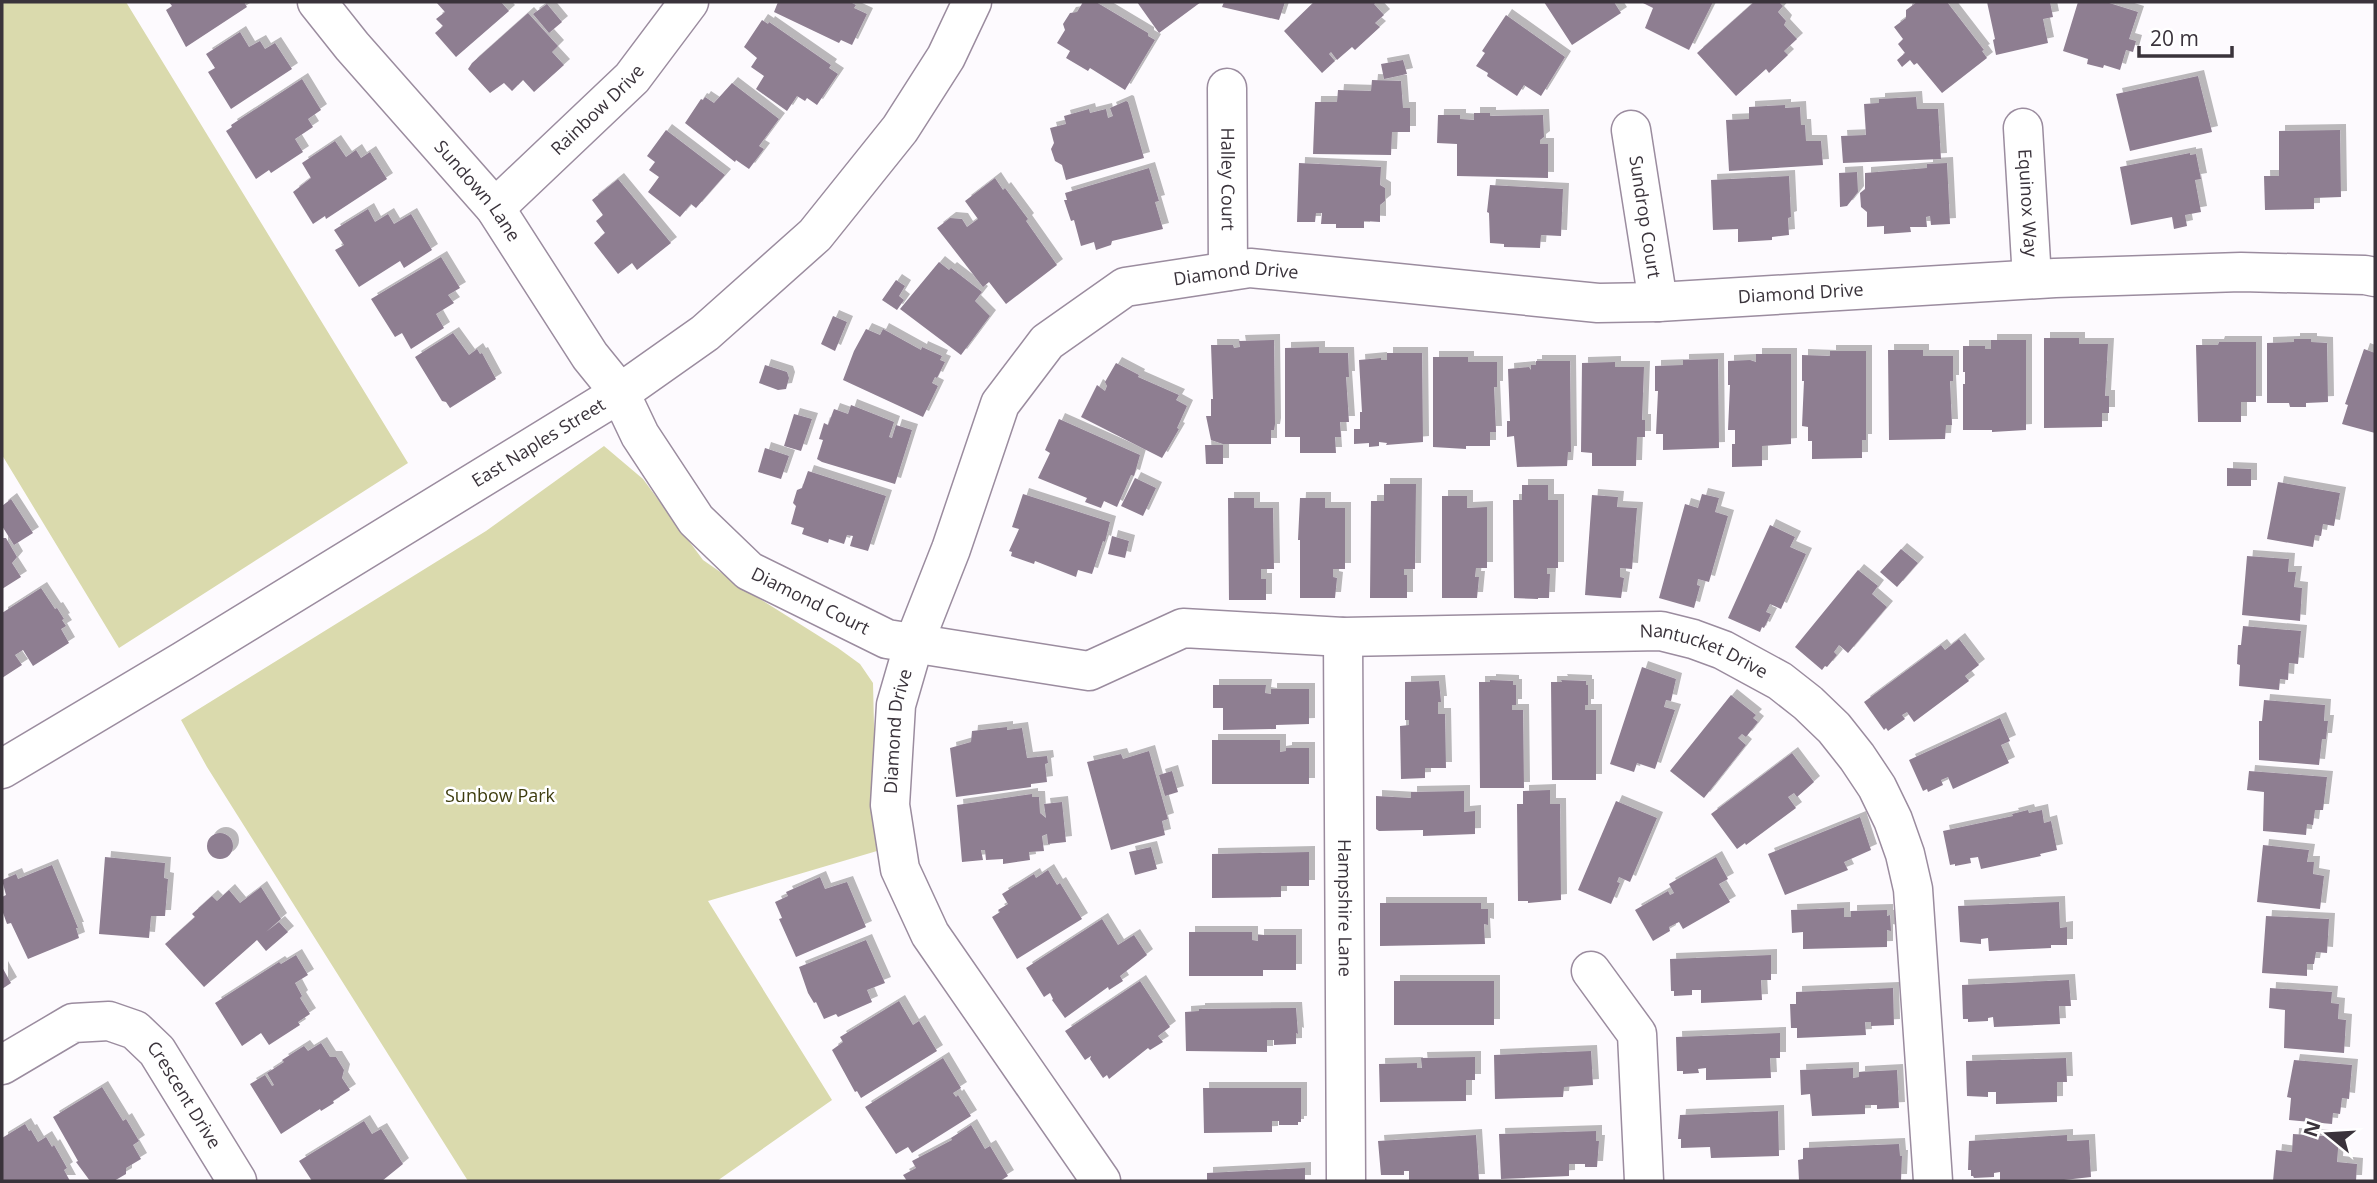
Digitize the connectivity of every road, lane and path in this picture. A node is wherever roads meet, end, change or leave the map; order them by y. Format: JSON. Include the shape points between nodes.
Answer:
{"nodes":[{"id":1,"x":317,"y":2,"type":"edge"},
{"id":2,"x":689,"y":2,"type":"edge"},
{"id":3,"x":972,"y":2,"type":"edge"},
{"id":4,"x":1227,"y":88,"type":"dead end"},
{"id":5,"x":2023,"y":128,"type":"dead end"},
{"id":6,"x":1631,"y":130,"type":"dead end"},
{"id":7,"x":495,"y":208,"type":"junction"},
{"id":8,"x":1228,"y":271,"type":"junction"},
{"id":9,"x":2375,"y":277,"type":"edge"},
{"id":10,"x":2032,"y":279,"type":"junction"},
{"id":11,"x":1658,"y":302,"type":"junction"},
{"id":12,"x":620,"y":393,"type":"junction"},
{"id":13,"x":1343,"y":637,"type":"junction"},
{"id":14,"x":914,"y":643,"type":"junction"},
{"id":15,"x":1089,"y":671,"type":"joint"},
{"id":16,"x":2,"y":769,"type":"edge"},
{"id":17,"x":1591,"y":971,"type":"dead end"},
{"id":18,"x":2,"y":1065,"type":"edge"},
{"id":19,"x":237,"y":1181,"type":"edge"},
{"id":20,"x":1101,"y":1181,"type":"edge"},
{"id":21,"x":1346,"y":1181,"type":"edge"},
{"id":22,"x":1644,"y":1181,"type":"edge"},
{"id":23,"x":1933,"y":1181,"type":"edge"}],
"edges":[{"from":1,"to":7,"type":"street","name":"Sundown Lane"},
{"from":2,"to":7,"type":"street","name":"Rainbow Drive","via":[[632,78]]},
{"from":3,"to":12,"type":"street","name":"East Naples Street","via":[[946,57],[900,129],[816,235],[705,333]]},
{"from":4,"to":8,"type":"street","name":"Halley Court"},
{"from":5,"to":10,"type":"street","name":"Equinox Way"},
{"from":6,"to":11,"type":"street","name":"Sundrop Court"},
{"from":7,"to":12,"type":"street","name":"Sundown Lane","via":[[590,356]]},
{"from":8,"to":11,"type":"street","name":"Diamond Drive","via":[[1250,268],[1598,303]]},
{"from":8,"to":14,"type":"street","name":"Diamond Drive","via":[[1125,287],[1047,342],[1000,404]]},
{"from":9,"to":10,"type":"street","name":"Diamond Drive","via":[[2241,272]]},
{"from":10,"to":11,"type":"street","name":"Diamond Drive"},
{"from":12,"to":14,"type":"street","name":"Diamond Court","via":[[640,435],[696,520],[749,571],[887,639]]},
{"from":12,"to":16,"type":"street","name":"East Naples Street"},
{"from":13,"to":15,"type":"street","name":"Nantucket Drive","via":[[1183,628]]},
{"from":13,"to":21,"type":"street","name":"Hampshire Lane"},
{"from":13,"to":23,"type":"street","name":"Nantucket Drive","via":[[1661,631],[1742,659],[1808,703],[1834,728],[1870,777],[1905,854],[1913,889]]},
{"from":14,"to":15,"type":"street","name":"Diamond Court"},
{"from":14,"to":20,"type":"street","name":"Diamond Drive","via":[[896,705],[890,805],[900,869],[930,934]]},
{"from":17,"to":22,"type":"street","via":[[1637,1034]]},
{"from":18,"to":19,"type":"street","name":"Crescent Drive","via":[[73,1023],[109,1021],[135,1030],[157,1051]]}]}
